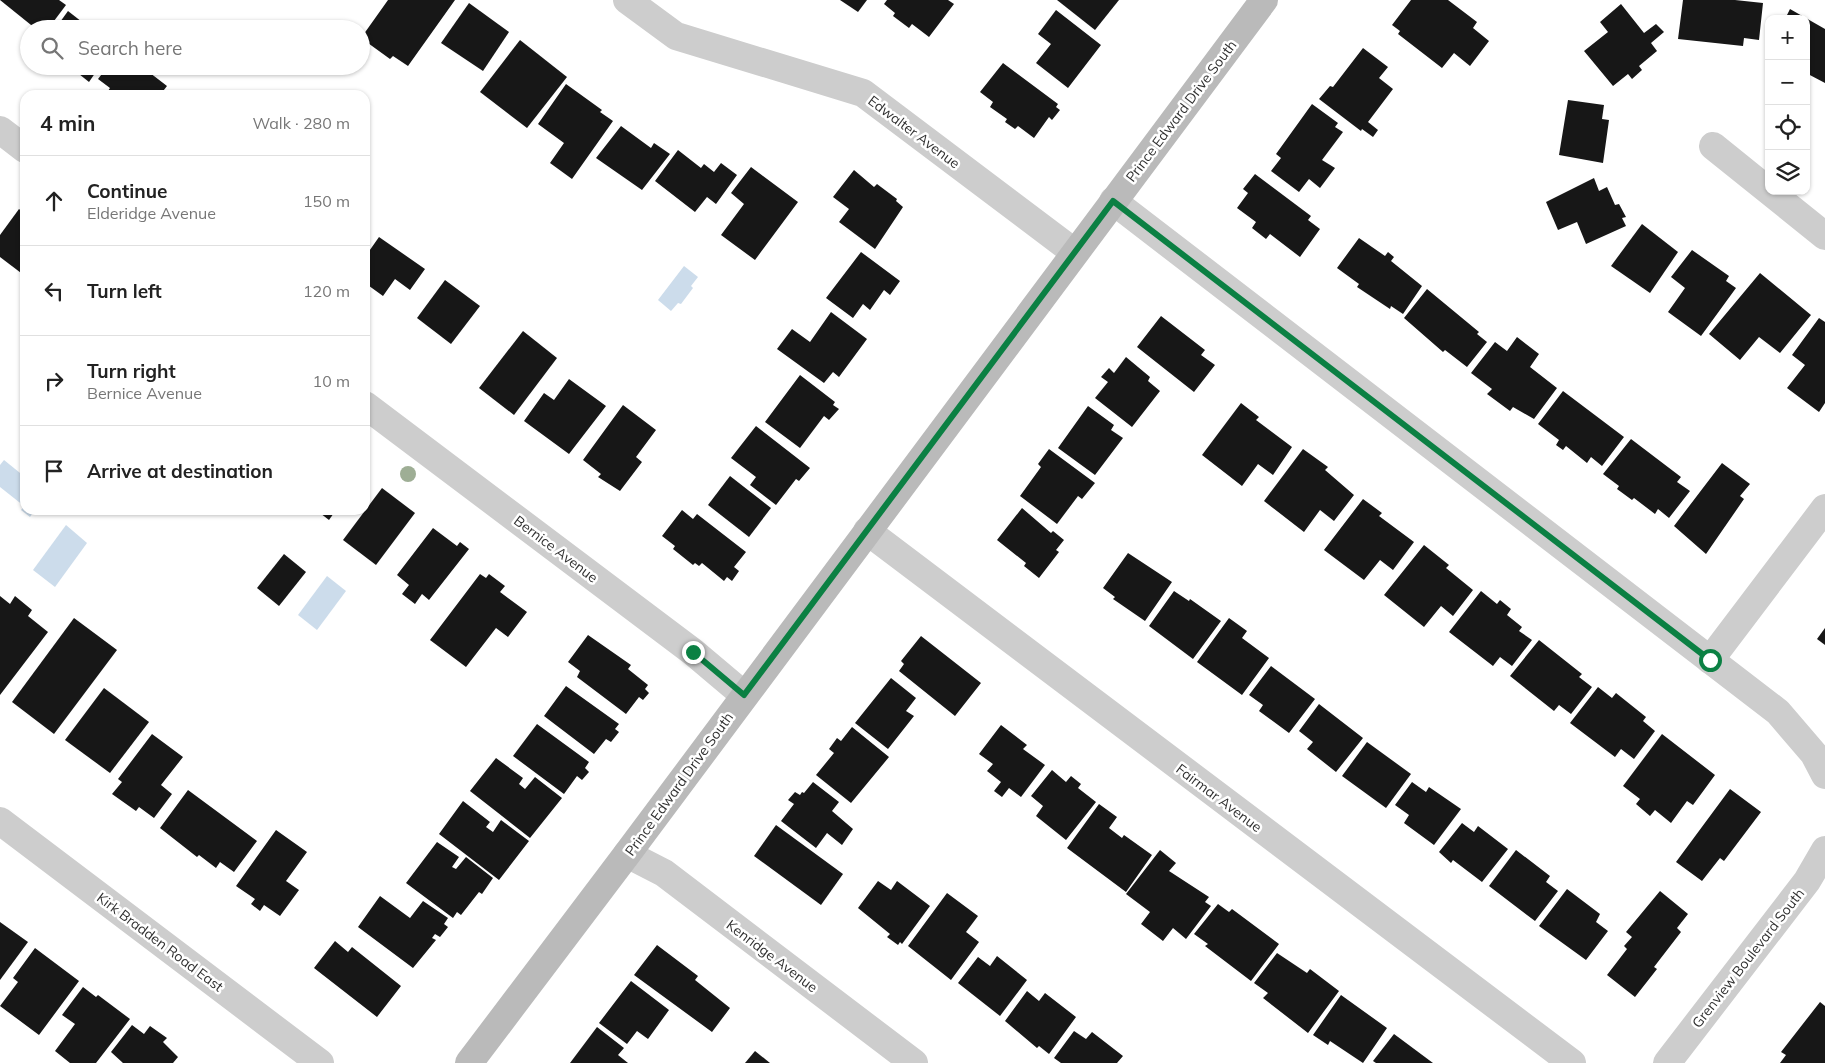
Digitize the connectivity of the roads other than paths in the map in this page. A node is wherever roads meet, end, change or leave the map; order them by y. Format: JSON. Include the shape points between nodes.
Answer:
{"nodes":[{"id":1,"x":627,"y":0,"type":"edge"},
{"id":2,"x":1264,"y":0,"type":"edge"},
{"id":3,"x":0,"y":130,"type":"edge"},
{"id":4,"x":20,"y":145,"type":"edge"},
{"id":5,"x":1713,"y":146,"type":"dead end"},
{"id":6,"x":1113,"y":201,"type":"junction"},
{"id":7,"x":1825,"y":236,"type":"edge"},
{"id":8,"x":1074,"y":252,"type":"junction"},
{"id":9,"x":370,"y":409,"type":"edge"},
{"id":10,"x":1825,"y":508,"type":"edge"},
{"id":11,"x":867,"y":532,"type":"junction"},
{"id":12,"x":1710,"y":660,"type":"junction"},
{"id":13,"x":744,"y":695,"type":"junction"},
{"id":14,"x":1825,"y":775,"type":"edge"},
{"id":15,"x":0,"y":821,"type":"edge"},
{"id":16,"x":1825,"y":850,"type":"edge"},
{"id":17,"x":627,"y":854,"type":"junction"},
{"id":18,"x":320,"y":1063,"type":"edge"},
{"id":19,"x":469,"y":1063,"type":"edge"},
{"id":20,"x":914,"y":1063,"type":"edge"},
{"id":21,"x":1572,"y":1063,"type":"edge"},
{"id":22,"x":1667,"y":1063,"type":"edge"}],
"edges":[{"from":1,"to":8,"type":"street","name":"Edwalter Avenue","via":[[676,36],[863,94]]},
{"from":2,"to":6,"type":"street","name":"Prince Edward Drive South"},
{"from":3,"to":4,"type":"street"},
{"from":5,"to":7,"type":"street"},
{"from":6,"to":8,"type":"street","name":"Prince Edward Drive South"},
{"from":6,"to":12,"type":"street"},
{"from":8,"to":11,"type":"street","name":"Prince Edward Drive South"},
{"from":9,"to":13,"type":"street","name":"Bernice Avenue","via":[[693,652]]},
{"from":10,"to":12,"type":"street"},
{"from":11,"to":13,"type":"street","name":"Prince Edward Drive South"},
{"from":11,"to":21,"type":"street","name":"Fairmar Avenue"},
{"from":12,"to":14,"type":"street","via":[[1778,712],[1814,754]]},
{"from":13,"to":17,"type":"street","name":"Prince Edward Drive South"},
{"from":15,"to":18,"type":"street","name":"Kirk Bradden Road East"},
{"from":16,"to":22,"type":"street","name":"Grenview Boulevard South","via":[[1807,881]]},
{"from":17,"to":19,"type":"street","name":"Prince Edward Drive South"},
{"from":17,"to":20,"type":"street","name":"Kenridge Avenue","via":[[664,873]]}]}
